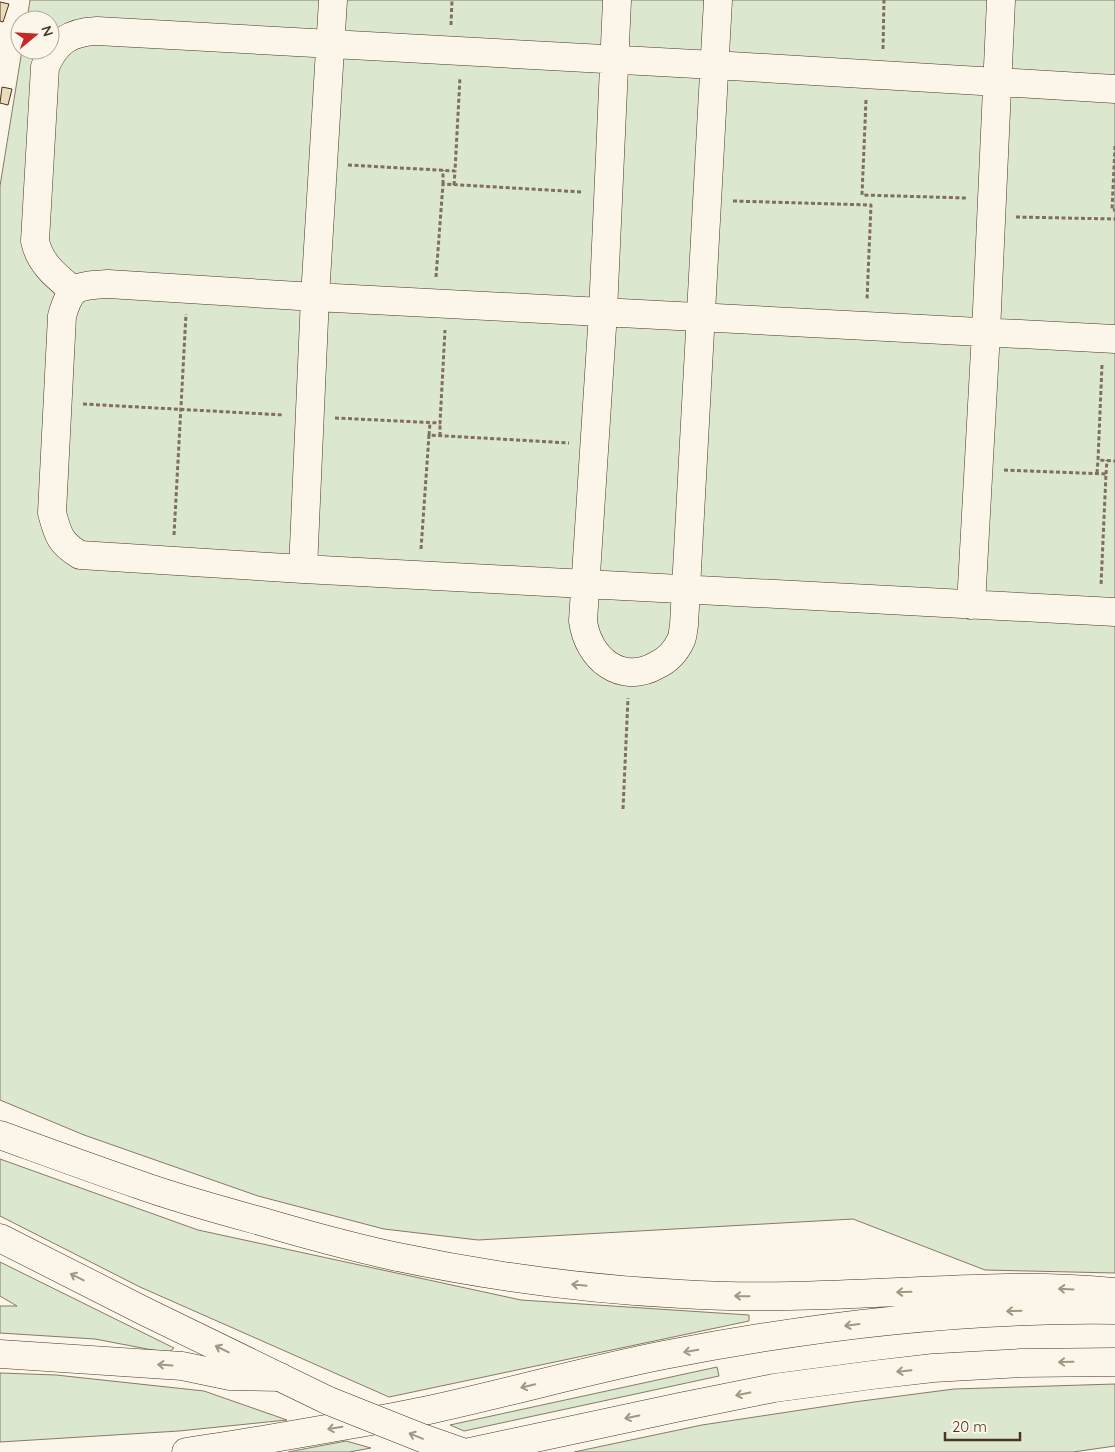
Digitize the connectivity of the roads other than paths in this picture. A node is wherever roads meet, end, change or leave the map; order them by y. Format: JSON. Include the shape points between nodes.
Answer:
{"nodes":[{"id":1,"x":333,"y":0,"type":"edge"},
{"id":2,"x":617,"y":0,"type":"edge"},
{"id":3,"x":718,"y":0,"type":"edge"},
{"id":4,"x":1001,"y":0,"type":"edge"},
{"id":5,"x":330,"y":44,"type":"junction"},
{"id":6,"x":614,"y":60,"type":"junction"},
{"id":7,"x":714,"y":65,"type":"junction"},
{"id":8,"x":997,"y":83,"type":"junction"},
{"id":9,"x":1115,"y":89,"type":"edge"},
{"id":10,"x":74,"y":291,"type":"junction"},
{"id":11,"x":315,"y":297,"type":"junction"},
{"id":12,"x":603,"y":312,"type":"junction"},
{"id":13,"x":700,"y":318,"type":"junction"},
{"id":14,"x":986,"y":332,"type":"junction"},
{"id":15,"x":1109,"y":339,"type":"edge"},
{"id":16,"x":303,"y":568,"type":"junction"},
{"id":17,"x":585,"y":584,"type":"junction"},
{"id":18,"x":686,"y":590,"type":"junction"},
{"id":19,"x":971,"y":605,"type":"junction"},
{"id":20,"x":1108,"y":612,"type":"edge"},
{"id":21,"x":0,"y":1135,"type":"edge"},
{"id":22,"x":0,"y":1238,"type":"edge"},
{"id":23,"x":1115,"y":1292,"type":"edge"},
{"id":24,"x":1115,"y":1310,"type":"edge"},
{"id":25,"x":0,"y":1354,"type":"edge"},
{"id":26,"x":1115,"y":1362,"type":"edge"},
{"id":27,"x":280,"y":1377,"type":"junction"},
{"id":28,"x":186,"y":1452,"type":"edge"},
{"id":29,"x":462,"y":1452,"type":"edge"},
{"id":30,"x":470,"y":1452,"type":"edge"}],
"edges":[{"from":1,"to":5,"type":"main road"},
{"from":2,"to":6,"type":"main road"},
{"from":3,"to":7,"type":"main road"},
{"from":4,"to":8,"type":"main road"},
{"from":5,"to":6,"type":"main road"},
{"from":5,"to":10,"type":"main road","via":[[97,31],[73,35],[61,42],[45,67],[35,241],[45,265]]},
{"from":5,"to":11,"type":"main road"},
{"from":6,"to":7,"type":"main road"},
{"from":6,"to":12,"type":"main road"},
{"from":7,"to":8,"type":"main road"},
{"from":7,"to":13,"type":"main road"},
{"from":8,"to":9,"type":"main road"},
{"from":8,"to":14,"type":"main road"},
{"from":10,"to":11,"type":"main road","via":[[108,284]]},
{"from":10,"to":16,"type":"main road","via":[[67,299],[62,316],[52,513],[67,548],[80,555]]},
{"from":11,"to":12,"type":"main road"},
{"from":11,"to":16,"type":"main road"},
{"from":12,"to":13,"type":"main road"},
{"from":12,"to":17,"type":"main road"},
{"from":13,"to":14,"type":"main road"},
{"from":13,"to":18,"type":"main road"},
{"from":14,"to":15,"type":"main road"},
{"from":14,"to":19,"type":"main road"},
{"from":16,"to":17,"type":"main road"},
{"from":17,"to":18,"type":"main road"},
{"from":17,"to":18,"type":"main road","via":[[583,621],[588,641],[605,663],[629,672],[655,667],[678,646],[684,625]]},
{"from":18,"to":19,"type":"main road"},
{"from":19,"to":20,"type":"main road"},
{"from":23,"to":21,"type":"main road","one_way":true,"via":[[1007,1288],[753,1296],[674,1294],[534,1281],[392,1256],[326,1240],[159,1192]]},
{"from":27,"to":22,"type":"main road","one_way":true},
{"from":24,"to":28,"type":"main road","one_way":true,"via":[[1004,1311],[892,1320],[758,1339],[663,1356],[423,1412]]},
{"from":27,"to":25,"type":"main road","one_way":true,"via":[[230,1376],[182,1366]]},
{"from":26,"to":30,"type":"main road","one_way":true,"via":[[933,1368],[784,1387]]},
{"from":29,"to":27,"type":"main road","one_way":true,"bridge":true,"via":[[329,1401]]}]}
